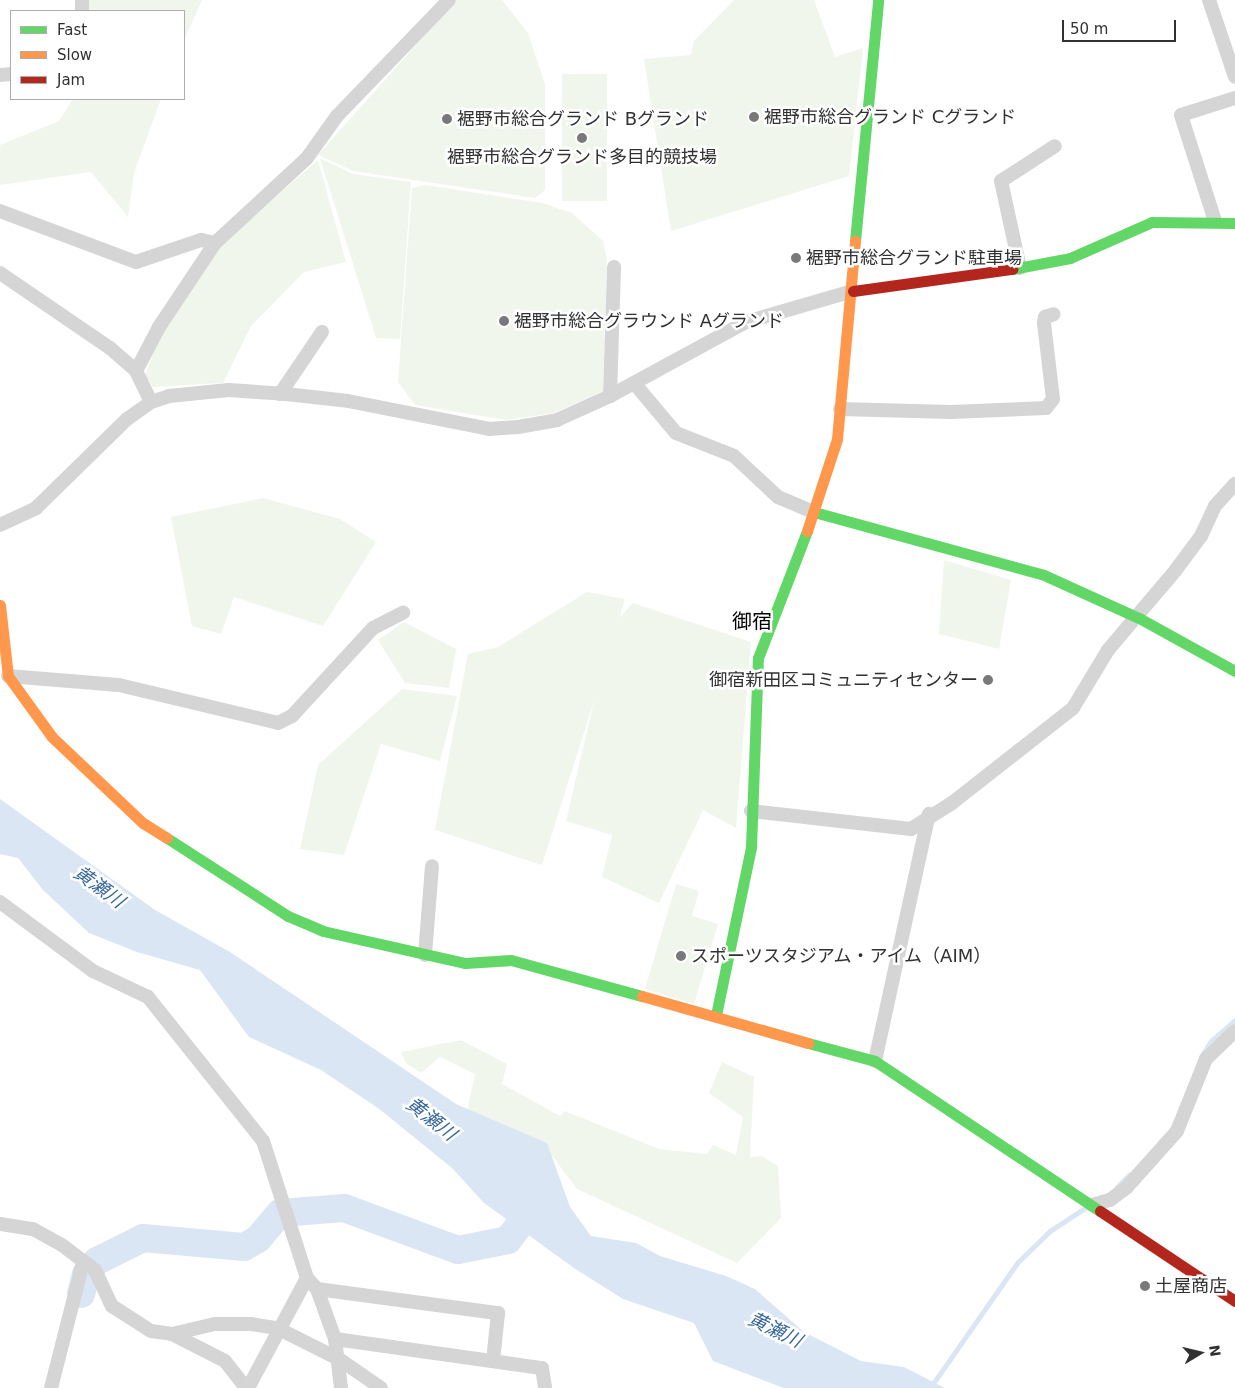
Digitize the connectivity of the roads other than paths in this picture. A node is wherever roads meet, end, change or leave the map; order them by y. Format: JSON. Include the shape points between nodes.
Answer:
{"nodes":[{"id":1,"x":449,"y":0,"type":"edge"},
{"id":2,"x":878,"y":0,"type":"edge"},
{"id":3,"x":1209,"y":0,"type":"edge"},
{"id":4,"x":1235,"y":77,"type":"edge"},
{"id":5,"x":1235,"y":98,"type":"edge"},
{"id":6,"x":1055,"y":146,"type":"dead end"},
{"id":7,"x":0,"y":211,"type":"edge"},
{"id":8,"x":1215,"y":221,"type":"junction"},
{"id":9,"x":1235,"y":223,"type":"edge"},
{"id":10,"x":215,"y":243,"type":"junction"},
{"id":11,"x":614,"y":266,"type":"dead end"},
{"id":12,"x":1020,"y":268,"type":"junction"},
{"id":13,"x":0,"y":273,"type":"edge"},
{"id":14,"x":854,"y":291,"type":"junction"},
{"id":15,"x":1054,"y":314,"type":"dead end"},
{"id":16,"x":322,"y":332,"type":"dead end"},
{"id":17,"x":136,"y":370,"type":"junction"},
{"id":18,"x":634,"y":383,"type":"junction"},
{"id":19,"x":280,"y":394,"type":"junction"},
{"id":20,"x":610,"y":396,"type":"junction"},
{"id":21,"x":151,"y":402,"type":"junction"},
{"id":22,"x":840,"y":409,"type":"junction"},
{"id":23,"x":1235,"y":484,"type":"edge"},
{"id":24,"x":814,"y":512,"type":"junction"},
{"id":25,"x":0,"y":525,"type":"edge"},
{"id":26,"x":0,"y":605,"type":"edge"},
{"id":27,"x":403,"y":613,"type":"dead end"},
{"id":28,"x":1139,"y":618,"type":"junction"},
{"id":29,"x":1235,"y":671,"type":"edge"},
{"id":30,"x":8,"y":676,"type":"junction"},
{"id":31,"x":751,"y":811,"type":"junction"},
{"id":32,"x":929,"y":814,"type":"junction"},
{"id":33,"x":432,"y":866,"type":"dead end"},
{"id":34,"x":0,"y":902,"type":"edge"},
{"id":35,"x":425,"y":955,"type":"junction"},
{"id":36,"x":716,"y":1015,"type":"junction"},
{"id":37,"x":1235,"y":1031,"type":"edge"},
{"id":38,"x":875,"y":1061,"type":"junction"},
{"id":39,"x":1092,"y":1206,"type":"junction"},
{"id":40,"x":0,"y":1224,"type":"edge"},
{"id":41,"x":87,"y":1265,"type":"junction"},
{"id":42,"x":307,"y":1278,"type":"junction"},
{"id":43,"x":317,"y":1289,"type":"junction"},
{"id":44,"x":1235,"y":1301,"type":"edge"},
{"id":45,"x":277,"y":1328,"type":"junction"},
{"id":46,"x":172,"y":1334,"type":"junction"},
{"id":47,"x":335,"y":1339,"type":"junction"},
{"id":48,"x":339,"y":1359,"type":"junction"},
{"id":49,"x":493,"y":1361,"type":"junction"},
{"id":50,"x":51,"y":1388,"type":"edge"},
{"id":51,"x":247,"y":1388,"type":"edge"},
{"id":52,"x":341,"y":1388,"type":"edge"},
{"id":53,"x":381,"y":1388,"type":"edge"},
{"id":54,"x":545,"y":1388,"type":"edge"}],
"edges":[{"from":1,"to":10,"type":"street","via":[[337,116],[307,158]]},
{"from":2,"to":14,"type":"street"},
{"from":3,"to":4,"type":"street"},
{"from":5,"to":8,"type":"street","via":[[1182,115]]},
{"from":6,"to":12,"type":"street","via":[[1001,180]]},
{"from":7,"to":10,"type":"street","via":[[136,262],[201,240]]},
{"from":8,"to":9,"type":"street"},
{"from":8,"to":12,"type":"street","via":[[1152,222],[1070,258]]},
{"from":10,"to":17,"type":"street","via":[[159,326]]},
{"from":11,"to":20,"type":"street"},
{"from":12,"to":14,"type":"street"},
{"from":13,"to":17,"type":"street"},
{"from":14,"to":18,"type":"street","via":[[746,322]]},
{"from":14,"to":22,"type":"street"},
{"from":15,"to":22,"type":"street","via":[[1045,317],[1044,323],[1053,399],[1046,408],[951,412]]},
{"from":16,"to":19,"type":"street"},
{"from":17,"to":21,"type":"street"},
{"from":18,"to":20,"type":"street"},
{"from":18,"to":24,"type":"street","via":[[676,433],[734,456],[778,498]]},
{"from":19,"to":20,"type":"street","via":[[348,401],[489,428],[557,420]]},
{"from":19,"to":21,"type":"street","via":[[191,392]]},
{"from":21,"to":25,"type":"street","via":[[127,419],[36,508]]},
{"from":22,"to":24,"type":"street","via":[[830,470]]},
{"from":23,"to":28,"type":"street","via":[[1222,495],[1201,536]]},
{"from":24,"to":28,"type":"street","via":[[1044,575]]},
{"from":24,"to":31,"type":"street","via":[[758,658]]},
{"from":26,"to":30,"type":"street"},
{"from":27,"to":30,"type":"street","via":[[374,628],[292,716],[278,723],[119,685]]},
{"from":28,"to":29,"type":"street"},
{"from":28,"to":32,"type":"street","via":[[1108,650],[1073,708],[979,783]]},
{"from":30,"to":35,"type":"street","via":[[52,737],[144,823],[288,916],[323,931]]},
{"from":31,"to":32,"type":"street","via":[[911,829]]},
{"from":31,"to":36,"type":"street","via":[[748,867]]},
{"from":32,"to":38,"type":"street"},
{"from":33,"to":35,"type":"street"},
{"from":34,"to":42,"type":"street","via":[[93,971],[148,997],[263,1141]]},
{"from":35,"to":36,"type":"street","via":[[465,963],[511,960]]},
{"from":36,"to":38,"type":"street"},
{"from":37,"to":39,"type":"street","via":[[1206,1059],[1177,1131],[1110,1200]]},
{"from":38,"to":39,"type":"street"},
{"from":39,"to":44,"type":"street"},
{"from":40,"to":41,"type":"street","via":[[33,1229]]},
{"from":41,"to":46,"type":"street","via":[[112,1306],[127,1320]]},
{"from":41,"to":50,"type":"street"},
{"from":42,"to":43,"type":"street"},
{"from":42,"to":45,"type":"street"},
{"from":43,"to":47,"type":"street"},
{"from":43,"to":49,"type":"street","via":[[498,1313]]},
{"from":45,"to":46,"type":"street","via":[[215,1324]]},
{"from":45,"to":48,"type":"street"},
{"from":45,"to":51,"type":"street"},
{"from":46,"to":51,"type":"street","via":[[225,1361]]},
{"from":47,"to":48,"type":"street"},
{"from":47,"to":49,"type":"street"},
{"from":48,"to":52,"type":"street"},
{"from":48,"to":53,"type":"street"},
{"from":49,"to":54,"type":"street","via":[[542,1368]]}]}
